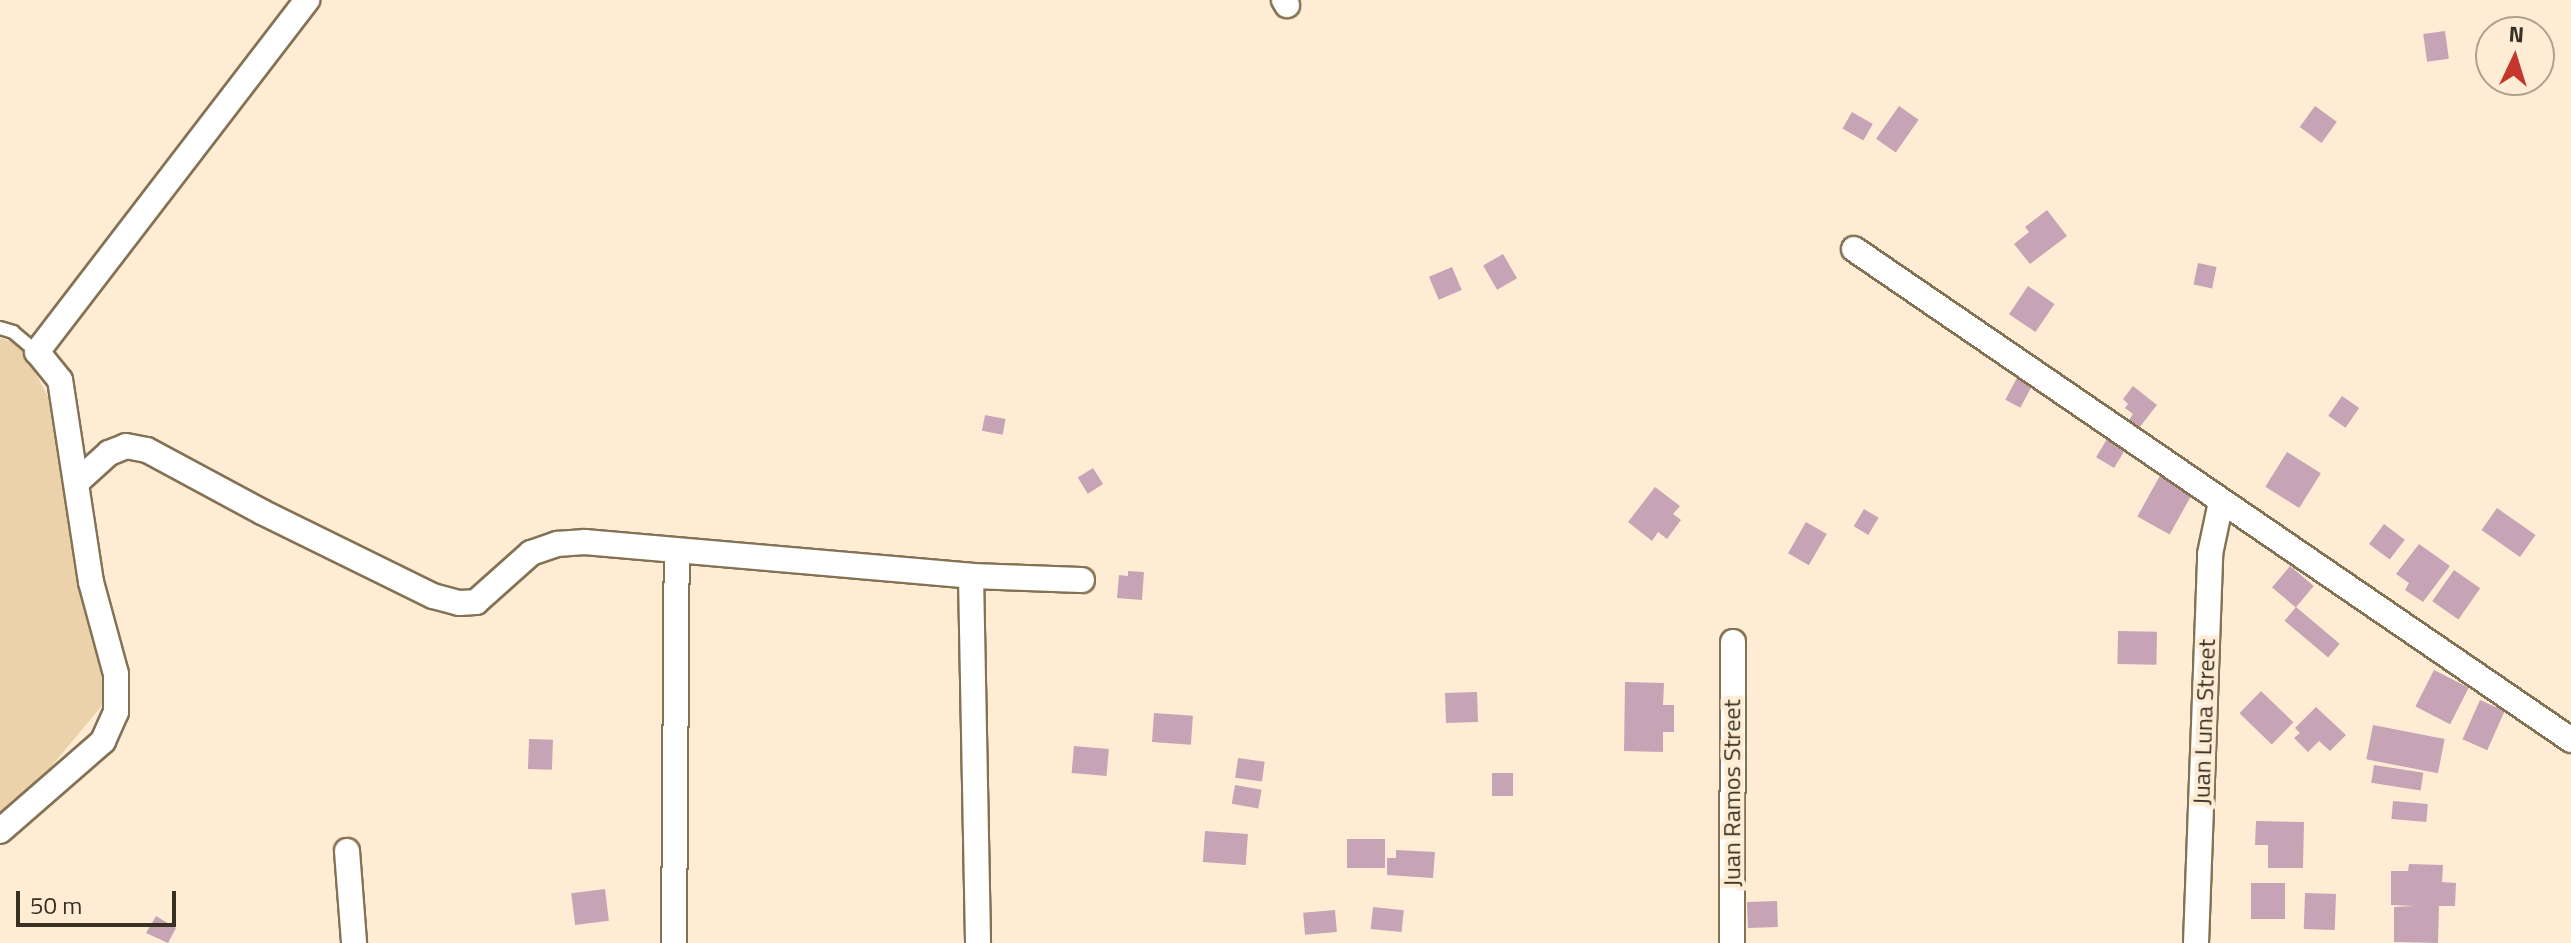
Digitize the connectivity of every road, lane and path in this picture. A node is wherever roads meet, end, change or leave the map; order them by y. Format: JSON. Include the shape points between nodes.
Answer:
{"nodes":[{"id":1,"x":307,"y":0,"type":"edge"},
{"id":2,"x":1854,"y":249,"type":"dead end"},
{"id":3,"x":0,"y":328,"type":"edge"},
{"id":4,"x":37,"y":352,"type":"junction"},
{"id":5,"x":78,"y":481,"type":"junction"},
{"id":6,"x":2221,"y":502,"type":"junction"},
{"id":7,"x":677,"y":552,"type":"junction"},
{"id":8,"x":971,"y":576,"type":"junction"},
{"id":9,"x":1082,"y":580,"type":"dead end"},
{"id":10,"x":1733,"y":642,"type":"dead end"},
{"id":11,"x":2571,"y":740,"type":"edge"},
{"id":12,"x":0,"y":831,"type":"edge"},
{"id":13,"x":347,"y":851,"type":"dead end"},
{"id":14,"x":354,"y":943,"type":"edge"},
{"id":15,"x":674,"y":943,"type":"edge"},
{"id":16,"x":978,"y":943,"type":"edge"},
{"id":17,"x":1732,"y":943,"type":"edge"},
{"id":18,"x":2196,"y":943,"type":"edge"}],
"edges":[{"from":1,"to":4,"type":"street"},
{"from":2,"to":6,"type":"street"},
{"from":3,"to":4,"type":"lane"},
{"from":4,"to":5,"type":"street","via":[[60,380]]},
{"from":5,"to":7,"type":"street","via":[[109,453],[126,446],[147,450],[433,596],[459,603],[476,602],[531,553],[557,544]]},
{"from":5,"to":12,"type":"street","via":[[91,582],[116,674],[116,712],[103,741]]},
{"from":6,"to":11,"type":"street"},
{"from":6,"to":18,"type":"street","name":"Juan Luna Street","via":[[2210,554]]},
{"from":7,"to":8,"type":"street"},
{"from":7,"to":15,"type":"street"},
{"from":8,"to":9,"type":"street"},
{"from":8,"to":16,"type":"street"},
{"from":10,"to":17,"type":"street","name":"Juan Ramos Street"},
{"from":13,"to":14,"type":"street"}]}
